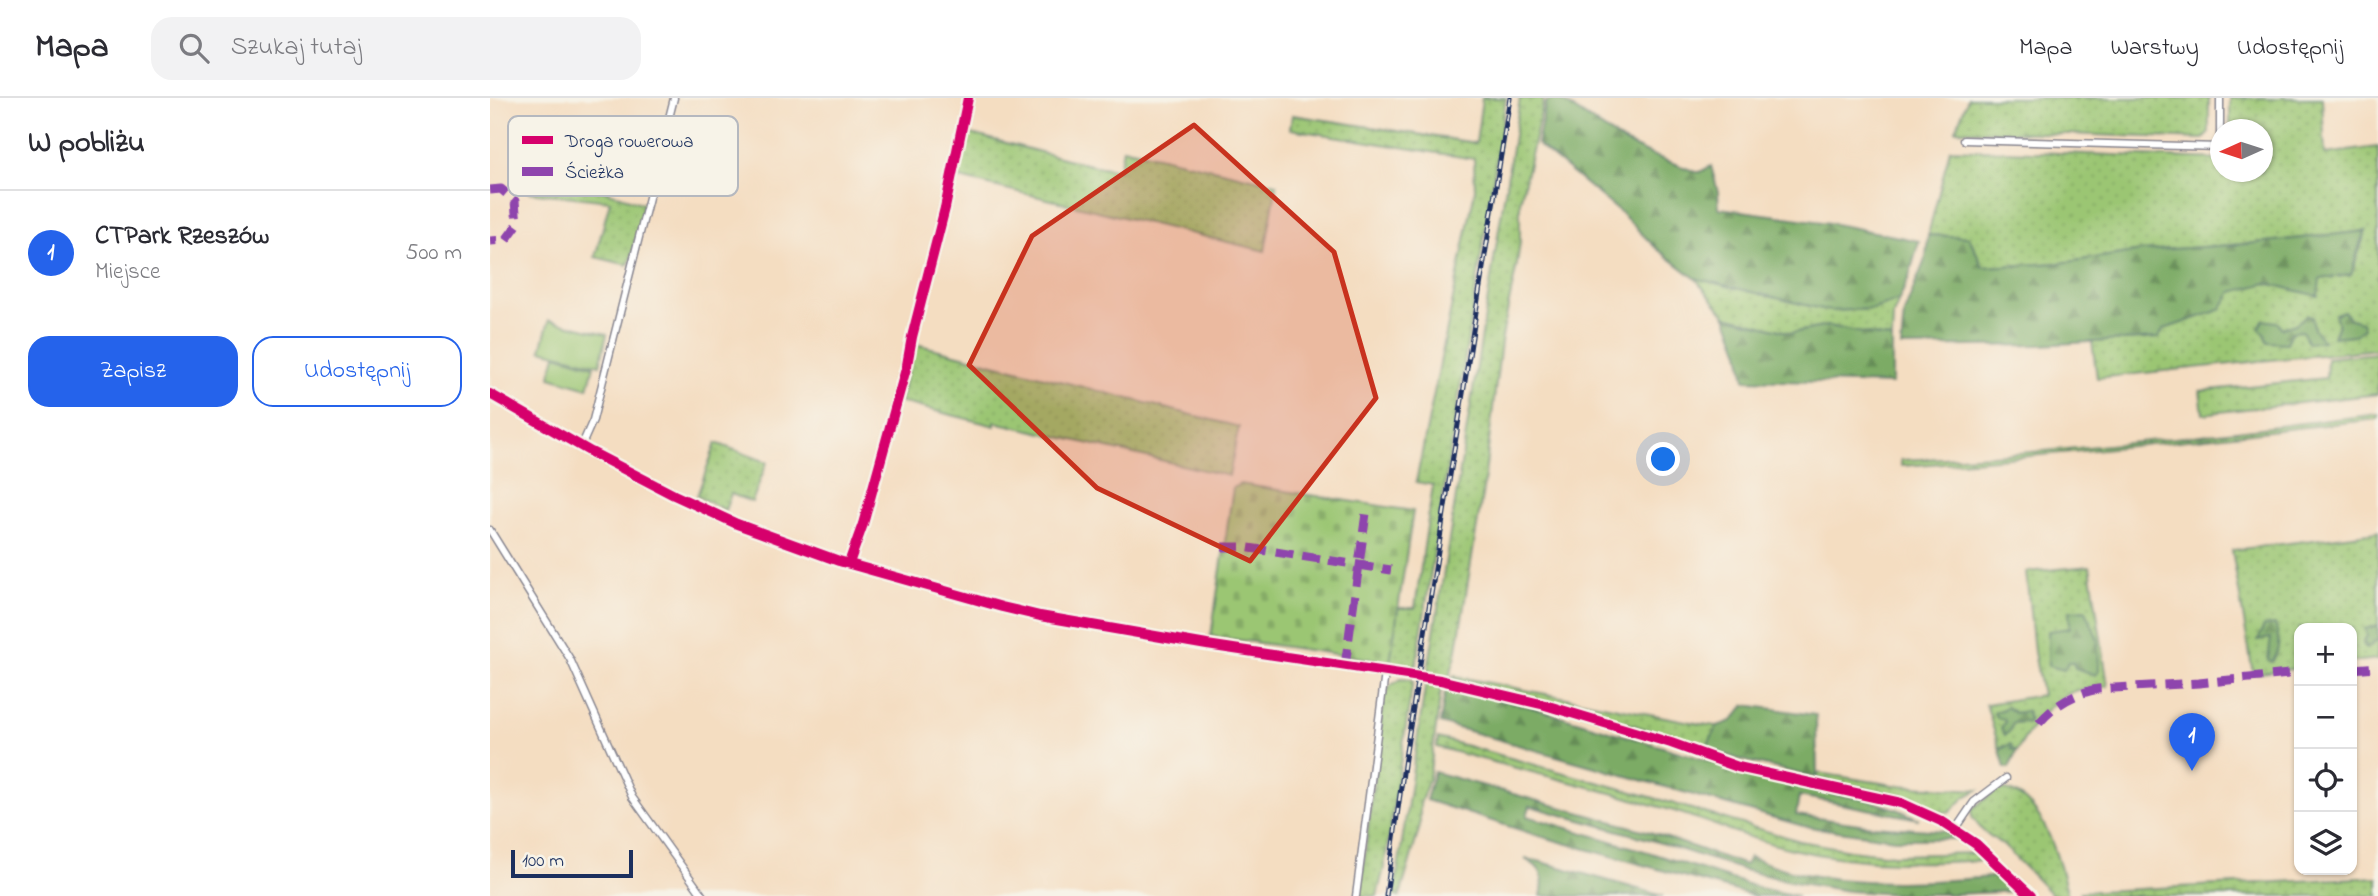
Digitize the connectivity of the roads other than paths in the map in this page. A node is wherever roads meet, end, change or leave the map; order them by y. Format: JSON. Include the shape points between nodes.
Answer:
{"nodes":[{"id":1,"x":674,"y":98,"type":"edge"},
{"id":2,"x":968,"y":98,"type":"edge"},
{"id":3,"x":2220,"y":98,"type":"edge"},
{"id":4,"x":669,"y":116,"type":"edge"},
{"id":5,"x":1964,"y":140,"type":"dead end"},
{"id":6,"x":649,"y":196,"type":"edge"},
{"id":7,"x":490,"y":394,"type":"edge"},
{"id":8,"x":581,"y":447,"type":"junction"},
{"id":9,"x":490,"y":530,"type":"edge"},
{"id":10,"x":849,"y":563,"type":"junction"},
{"id":11,"x":1385,"y":673,"type":"junction"},
{"id":12,"x":2006,"y":778,"type":"dead end"},
{"id":13,"x":1955,"y":830,"type":"junction"},
{"id":14,"x":703,"y":896,"type":"edge"},
{"id":15,"x":1356,"y":896,"type":"edge"},
{"id":16,"x":2031,"y":896,"type":"edge"}],
"edges":[{"from":1,"to":4,"type":"street"},
{"from":2,"to":10,"type":"street","via":[[907,365]]},
{"from":3,"to":5,"type":"street","via":[[2220,146]]},
{"from":6,"to":8,"type":"street","via":[[593,421]]},
{"from":7,"to":8,"type":"street"},
{"from":8,"to":10,"type":"street","via":[[737,524]]},
{"from":9,"to":14,"type":"street","via":[[570,659],[632,797]]},
{"from":10,"to":11,"type":"street","via":[[1040,616]]},
{"from":11,"to":13,"type":"street","via":[[1440,680],[1533,702],[1738,767],[1901,803]]},
{"from":11,"to":15,"type":"street"},
{"from":12,"to":13,"type":"street","via":[[1974,802]]},
{"from":13,"to":16,"type":"street"}]}
